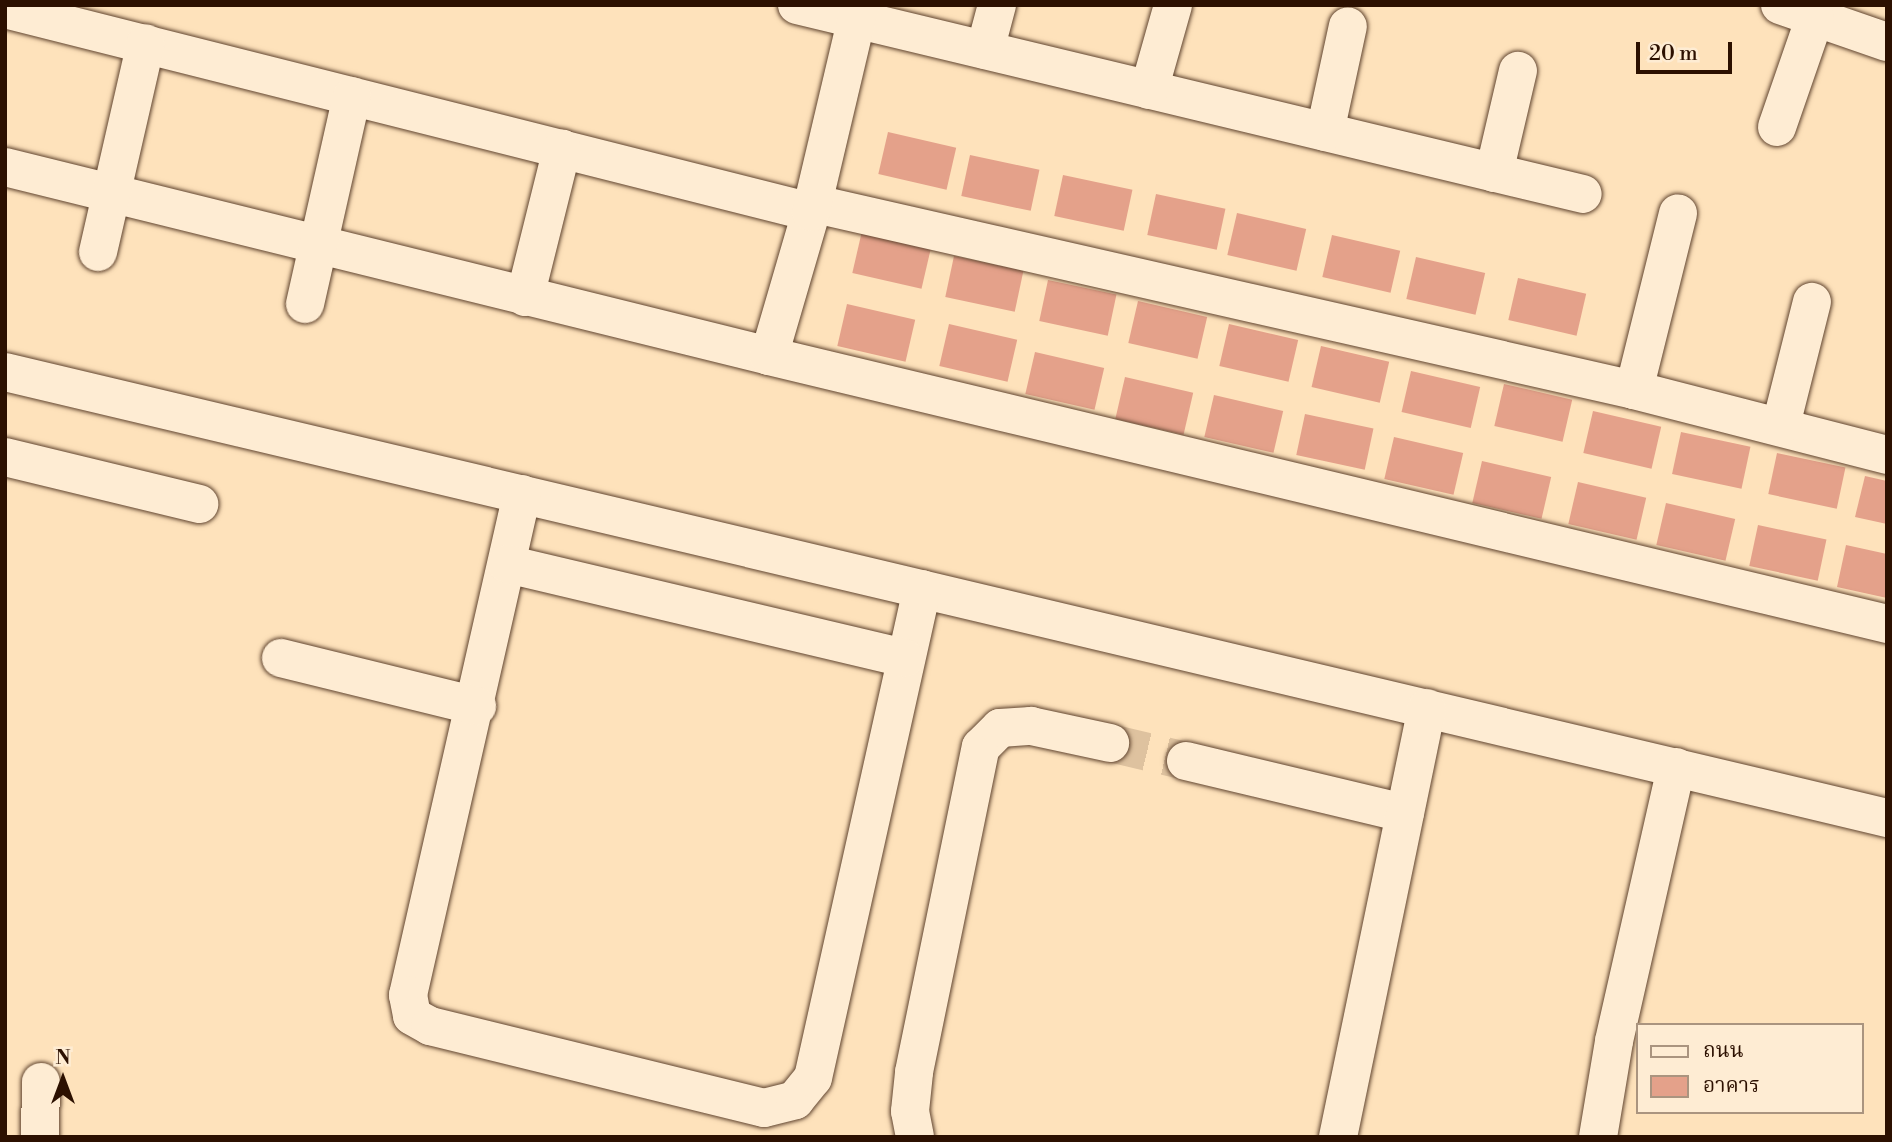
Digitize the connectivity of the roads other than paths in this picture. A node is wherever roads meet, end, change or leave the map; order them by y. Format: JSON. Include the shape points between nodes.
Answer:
{"nodes":[{"id":1,"x":797,"y":5,"type":"edge"},
{"id":2,"x":997,"y":5,"type":"edge"},
{"id":3,"x":1173,"y":5,"type":"edge"},
{"id":4,"x":5,"y":9,"type":"edge"},
{"id":5,"x":1797,"y":11,"type":"edge"},
{"id":6,"x":859,"y":13,"type":"edge"},
{"id":7,"x":1348,"y":26,"type":"dead end"},
{"id":8,"x":1887,"y":42,"type":"edge"},
{"id":9,"x":146,"y":43,"type":"junction"},
{"id":10,"x":985,"y":50,"type":"junction"},
{"id":11,"x":1518,"y":71,"type":"dead end"},
{"id":12,"x":1149,"y":90,"type":"junction"},
{"id":13,"x":352,"y":96,"type":"junction"},
{"id":14,"x":1777,"y":127,"type":"dead end"},
{"id":15,"x":1325,"y":132,"type":"junction"},
{"id":16,"x":562,"y":149,"type":"junction"},
{"id":17,"x":5,"y":167,"type":"edge"},
{"id":18,"x":1494,"y":173,"type":"junction"},
{"id":19,"x":111,"y":191,"type":"junction"},
{"id":20,"x":1583,"y":194,"type":"dead end"},
{"id":21,"x":811,"y":207,"type":"junction"},
{"id":22,"x":1678,"y":213,"type":"dead end"},
{"id":23,"x":320,"y":243,"type":"junction"},
{"id":24,"x":98,"y":252,"type":"dead end"},
{"id":25,"x":526,"y":297,"type":"junction"},
{"id":26,"x":1812,"y":302,"type":"dead end"},
{"id":27,"x":304,"y":304,"type":"dead end"},
{"id":28,"x":769,"y":356,"type":"junction"},
{"id":29,"x":5,"y":372,"type":"edge"},
{"id":30,"x":1634,"y":390,"type":"junction"},
{"id":31,"x":1781,"y":425,"type":"junction"},
{"id":32,"x":1887,"y":455,"type":"edge"},
{"id":33,"x":5,"y":457,"type":"edge"},
{"id":34,"x":522,"y":494,"type":"junction"},
{"id":35,"x":199,"y":504,"type":"dead end"},
{"id":36,"x":507,"y":564,"type":"junction"},
{"id":37,"x":922,"y":589,"type":"junction"},
{"id":38,"x":1887,"y":624,"type":"edge"},
{"id":39,"x":281,"y":658,"type":"dead end"},
{"id":40,"x":905,"y":658,"type":"junction"},
{"id":41,"x":477,"y":706,"type":"junction"},
{"id":42,"x":1427,"y":708,"type":"junction"},
{"id":43,"x":1110,"y":743,"type":"tunnel mouth"},
{"id":44,"x":1186,"y":761,"type":"tunnel mouth"},
{"id":45,"x":1676,"y":767,"type":"junction"},
{"id":46,"x":1405,"y":813,"type":"junction"},
{"id":47,"x":1887,"y":818,"type":"edge"},
{"id":48,"x":41,"y":1082,"type":"dead end"},
{"id":49,"x":40,"y":1137,"type":"edge"},
{"id":50,"x":915,"y":1137,"type":"edge"},
{"id":51,"x":1338,"y":1137,"type":"edge"},
{"id":52,"x":1598,"y":1137,"type":"edge"}],
"edges":[{"from":1,"to":6,"type":"street"},
{"from":2,"to":10,"type":"street"},
{"from":3,"to":12,"type":"street"},
{"from":4,"to":9,"type":"street"},
{"from":5,"to":8,"type":"street"},
{"from":5,"to":14,"type":"street"},
{"from":6,"to":10,"type":"street"},
{"from":6,"to":21,"type":"street"},
{"from":7,"to":15,"type":"street"},
{"from":9,"to":13,"type":"street"},
{"from":9,"to":19,"type":"street"},
{"from":10,"to":12,"type":"street"},
{"from":11,"to":18,"type":"street"},
{"from":12,"to":15,"type":"street"},
{"from":13,"to":16,"type":"street"},
{"from":13,"to":23,"type":"street"},
{"from":15,"to":18,"type":"street"},
{"from":16,"to":21,"type":"street"},
{"from":16,"to":25,"type":"street"},
{"from":17,"to":19,"type":"street"},
{"from":18,"to":20,"type":"street"},
{"from":19,"to":23,"type":"street"},
{"from":19,"to":24,"type":"street"},
{"from":21,"to":28,"type":"street"},
{"from":21,"to":30,"type":"street"},
{"from":22,"to":30,"type":"street"},
{"from":23,"to":25,"type":"street"},
{"from":23,"to":27,"type":"street"},
{"from":25,"to":28,"type":"street"},
{"from":26,"to":31,"type":"street"},
{"from":28,"to":38,"type":"street"},
{"from":29,"to":34,"type":"street"},
{"from":30,"to":31,"type":"street"},
{"from":31,"to":32,"type":"street"},
{"from":33,"to":35,"type":"street"},
{"from":34,"to":36,"type":"street"},
{"from":34,"to":37,"type":"street"},
{"from":36,"to":40,"type":"street"},
{"from":36,"to":41,"type":"street"},
{"from":37,"to":40,"type":"street"},
{"from":37,"to":42,"type":"street"},
{"from":39,"to":41,"type":"street"},
{"from":40,"to":41,"type":"street","via":[[813,1078],[795,1100],[764,1108],[430,1026],[412,1016],[408,995]]},
{"from":42,"to":45,"type":"street"},
{"from":42,"to":46,"type":"street"},
{"from":43,"to":50,"type":"street","via":[[1031,726],[1000,728],[981,747],[914,1072],[909,1111]]},
{"from":44,"to":46,"type":"street"},
{"from":45,"to":47,"type":"street"},
{"from":45,"to":52,"type":"street","via":[[1614,1041]]},
{"from":46,"to":51,"type":"street"},
{"from":48,"to":49,"type":"street"}]}
